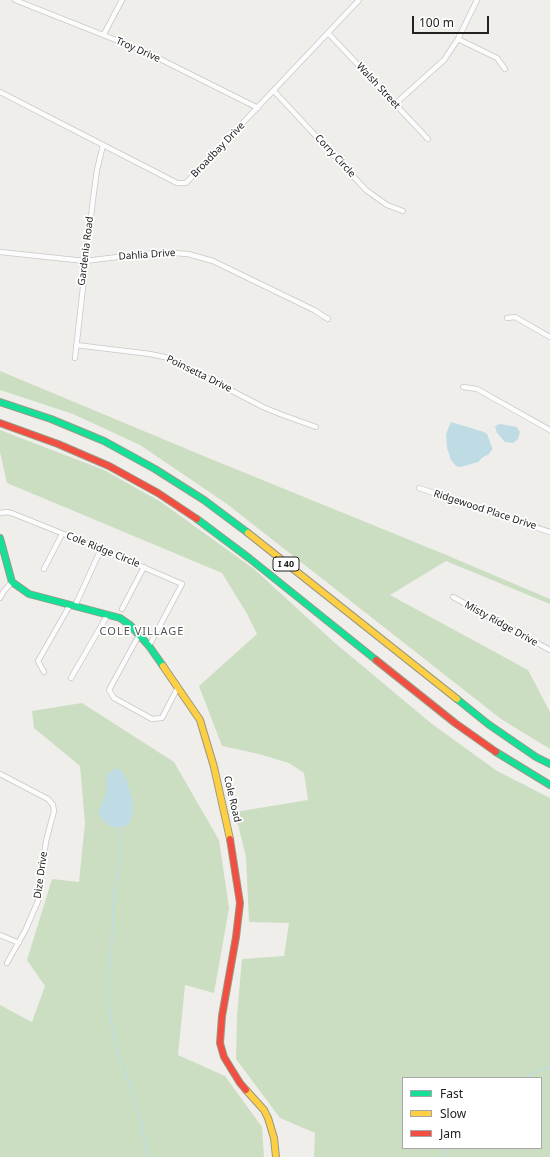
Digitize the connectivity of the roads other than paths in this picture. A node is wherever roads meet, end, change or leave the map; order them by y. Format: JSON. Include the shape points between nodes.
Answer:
{"nodes":[{"id":1,"x":15,"y":0,"type":"edge"},
{"id":2,"x":122,"y":0,"type":"edge"},
{"id":3,"x":359,"y":0,"type":"edge"},
{"id":4,"x":477,"y":0,"type":"edge"},
{"id":5,"x":104,"y":34,"type":"junction"},
{"id":6,"x":328,"y":34,"type":"junction"},
{"id":7,"x":458,"y":39,"type":"junction"},
{"id":8,"x":505,"y":69,"type":"dead end"},
{"id":9,"x":274,"y":91,"type":"junction"},
{"id":10,"x":0,"y":92,"type":"edge"},
{"id":11,"x":395,"y":104,"type":"junction"},
{"id":12,"x":258,"y":108,"type":"junction"},
{"id":13,"x":428,"y":139,"type":"dead end"},
{"id":14,"x":103,"y":145,"type":"junction"},
{"id":15,"x":403,"y":211,"type":"dead end"},
{"id":16,"x":0,"y":252,"type":"edge"},
{"id":17,"x":85,"y":261,"type":"junction"},
{"id":18,"x":506,"y":318,"type":"dead end"},
{"id":19,"x":328,"y":319,"type":"dead end"},
{"id":20,"x":550,"y":337,"type":"edge"},
{"id":21,"x":76,"y":345,"type":"junction"},
{"id":22,"x":75,"y":358,"type":"dead end"},
{"id":23,"x":463,"y":387,"type":"dead end"},
{"id":24,"x":0,"y":402,"type":"edge"},
{"id":25,"x":0,"y":423,"type":"edge"},
{"id":26,"x":316,"y":427,"type":"dead end"},
{"id":27,"x":550,"y":430,"type":"edge"},
{"id":28,"x":419,"y":488,"type":"dead end"},
{"id":29,"x":0,"y":513,"type":"edge"},
{"id":30,"x":550,"y":532,"type":"edge"},
{"id":31,"x":62,"y":534,"type":"junction"},
{"id":32,"x":0,"y":538,"type":"edge"},
{"id":33,"x":101,"y":549,"type":"junction"},
{"id":34,"x":144,"y":567,"type":"junction"},
{"id":35,"x":44,"y":569,"type":"dead end"},
{"id":36,"x":12,"y":582,"type":"junction"},
{"id":37,"x":453,"y":597,"type":"dead end"},
{"id":38,"x":0,"y":598,"type":"edge"},
{"id":39,"x":74,"y":605,"type":"junction"},
{"id":40,"x":122,"y":609,"type":"dead end"},
{"id":41,"x":108,"y":614,"type":"junction"},
{"id":42,"x":139,"y":635,"type":"junction"},
{"id":43,"x":149,"y":646,"type":"junction"},
{"id":44,"x":550,"y":650,"type":"edge"},
{"id":45,"x":44,"y":672,"type":"dead end"},
{"id":46,"x":71,"y":678,"type":"dead end"},
{"id":47,"x":177,"y":689,"type":"junction"},
{"id":48,"x":550,"y":764,"type":"edge"},
{"id":49,"x":0,"y":774,"type":"edge"},
{"id":50,"x":550,"y":785,"type":"edge"},
{"id":51,"x":0,"y":935,"type":"edge"},
{"id":52,"x":19,"y":944,"type":"junction"},
{"id":53,"x":7,"y":963,"type":"dead end"},
{"id":54,"x":276,"y":1157,"type":"edge"}],
"edges":[{"from":1,"to":5,"type":"street","name":"Troy Drive"},
{"from":2,"to":5,"type":"street"},
{"from":3,"to":6,"type":"street","name":"Broadbay Drive"},
{"from":4,"to":7,"type":"street"},
{"from":5,"to":12,"type":"street","name":"Troy Drive"},
{"from":6,"to":9,"type":"street","name":"Broadbay Drive"},
{"from":6,"to":11,"type":"street","name":"Walsh Street"},
{"from":7,"to":8,"type":"street","via":[[497,58]]},
{"from":7,"to":11,"type":"street","via":[[444,60]]},
{"from":9,"to":12,"type":"street","name":"Broadbay Drive"},
{"from":9,"to":15,"type":"street","name":"Corry Circle","via":[[366,190],[381,201]]},
{"from":10,"to":14,"type":"street","name":"Broadbay Drive"},
{"from":11,"to":13,"type":"street","name":"Walsh Street"},
{"from":12,"to":14,"type":"street","name":"Broadbay Drive","via":[[186,183],[177,183]]},
{"from":14,"to":17,"type":"street","name":"Gardenia Road","via":[[97,170]]},
{"from":16,"to":17,"type":"street","name":"Dahlia Drive"},
{"from":17,"to":19,"type":"street","name":"Dahlia Drive","via":[[142,254],[188,254],[213,260]]},
{"from":17,"to":21,"type":"street","name":"Gardenia Road"},
{"from":18,"to":20,"type":"street","via":[[515,317]]},
{"from":21,"to":22,"type":"street","name":"Gardenia Road"},
{"from":21,"to":26,"type":"street","name":"Poinsetta Drive","via":[[169,358],[263,407]]},
{"from":23,"to":27,"type":"street","via":[[477,389]]},
{"from":24,"to":48,"type":"main road","number":"I 40","via":[[104,441],[204,500],[488,724]]},
{"from":25,"to":50,"type":"main road","number":"I 40","via":[[109,466],[164,497],[249,558],[455,723]]},
{"from":28,"to":30,"type":"street","name":"Ridgewood Place Drive"},
{"from":29,"to":31,"type":"street","name":"Cole Ridge Circle","via":[[14,514]]},
{"from":31,"to":33,"type":"street","name":"Cole Ridge Circle"},
{"from":31,"to":35,"type":"street"},
{"from":32,"to":36,"type":"main road"},
{"from":33,"to":34,"type":"street","name":"Cole Ridge Circle"},
{"from":33,"to":39,"type":"street"},
{"from":34,"to":40,"type":"street","name":"Cole Ridge Circle"},
{"from":34,"to":43,"type":"street","name":"Cole Ridge Circle","via":[[182,584]]},
{"from":36,"to":38,"type":"street"},
{"from":36,"to":39,"type":"main road","name":"Cole Road","via":[[29,594]]},
{"from":37,"to":44,"type":"street","name":"Misty Ridge Drive"},
{"from":39,"to":41,"type":"main road","name":"Cole Road"},
{"from":39,"to":45,"type":"street","via":[[38,661]]},
{"from":41,"to":42,"type":"main road","name":"Cole Road","via":[[120,618]]},
{"from":41,"to":46,"type":"street"},
{"from":42,"to":43,"type":"main road","name":"Cole Road"},
{"from":42,"to":47,"type":"street","via":[[109,690],[114,698],[152,719],[162,718]]},
{"from":43,"to":47,"type":"main road","name":"Cole Road"},
{"from":47,"to":54,"type":"main road","name":"Cole Road","via":[[194,710],[204,731],[226,817],[239,888],[239,914],[222,1016],[220,1044],[232,1071],[268,1118]]},
{"from":49,"to":52,"type":"street","name":"Dize Drive","via":[[48,799],[54,811],[46,841],[38,901]]},
{"from":51,"to":52,"type":"street"},
{"from":52,"to":53,"type":"street","name":"Dize Drive"}]}
